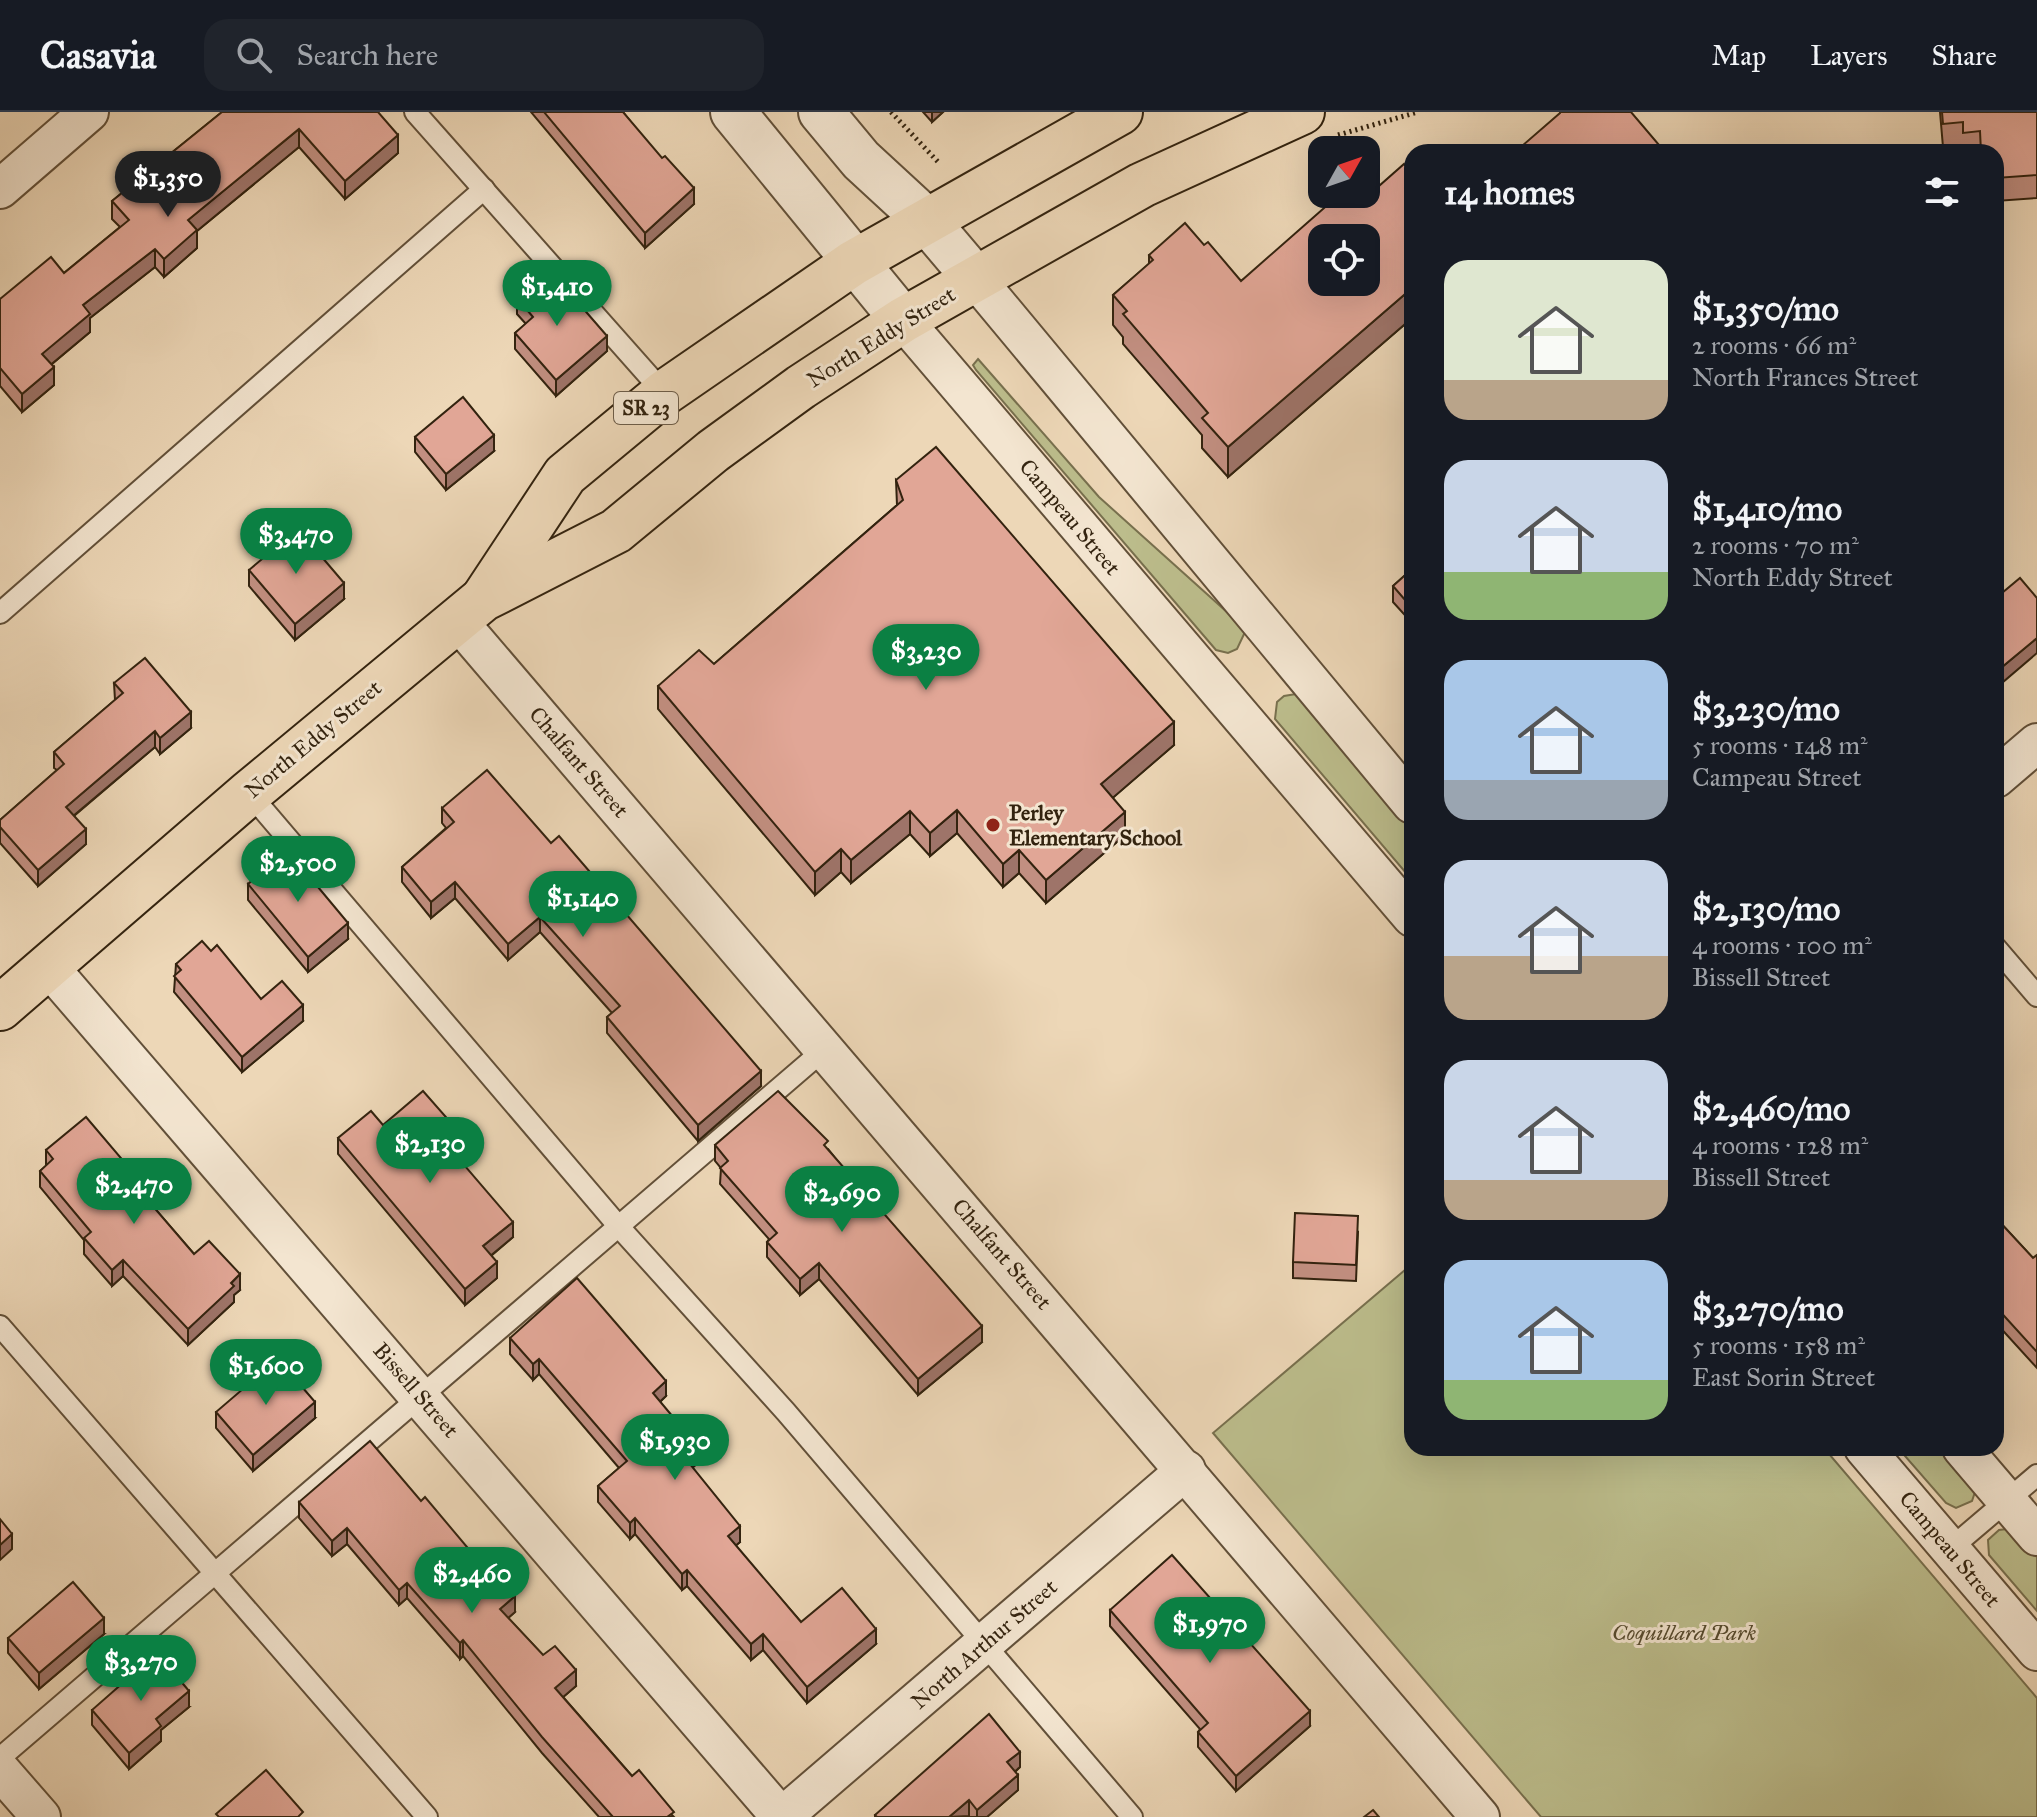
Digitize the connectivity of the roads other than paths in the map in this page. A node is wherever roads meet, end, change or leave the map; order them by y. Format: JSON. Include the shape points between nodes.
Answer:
{"nodes":[{"id":1,"x":89,"y":112,"type":"edge"},
{"id":2,"x":415,"y":112,"type":"edge"},
{"id":3,"x":733,"y":112,"type":"edge"},
{"id":4,"x":821,"y":112,"type":"edge"},
{"id":5,"x":1120,"y":112,"type":"edge"},
{"id":6,"x":1302,"y":112,"type":"edge"},
{"id":7,"x":0,"y":189,"type":"edge"},
{"id":8,"x":484,"y":189,"type":"junction"},
{"id":9,"x":925,"y":219,"type":"junction"},
{"id":10,"x":853,"y":263,"type":"junction"},
{"id":11,"x":975,"y":278,"type":"junction"},
{"id":12,"x":903,"y":320,"type":"junction"},
{"id":13,"x":664,"y":393,"type":"junction"},
{"id":14,"x":470,"y":609,"type":"junction"},
{"id":15,"x":0,"y":613,"type":"edge"},
{"id":16,"x":2037,"y":743,"type":"edge"},
{"id":17,"x":2004,"y":771,"type":"edge"},
{"id":18,"x":249,"y":793,"type":"junction"},
{"id":19,"x":1404,"y":794,"type":"edge"},
{"id":20,"x":1404,"y":908,"type":"edge"},
{"id":21,"x":2004,"y":957,"type":"edge"},
{"id":22,"x":48,"y":966,"type":"junction"},
{"id":23,"x":2037,"y":996,"type":"edge"},
{"id":24,"x":0,"y":1008,"type":"edge"},
{"id":25,"x":826,"y":1048,"type":"junction"},
{"id":26,"x":620,"y":1228,"type":"junction"},
{"id":27,"x":0,"y":1326,"type":"edge"},
{"id":28,"x":420,"y":1394,"type":"junction"},
{"id":29,"x":1871,"y":1456,"type":"edge"},
{"id":30,"x":1969,"y":1456,"type":"edge"},
{"id":31,"x":1186,"y":1470,"type":"junction"},
{"id":32,"x":2037,"y":1475,"type":"edge"},
{"id":33,"x":2007,"y":1500,"type":"junction"},
{"id":34,"x":2037,"y":1536,"type":"edge"},
{"id":35,"x":1950,"y":1549,"type":"junction"},
{"id":36,"x":214,"y":1574,"type":"junction"},
{"id":37,"x":983,"y":1645,"type":"junction"},
{"id":38,"x":2037,"y":1651,"type":"edge"},
{"id":39,"x":0,"y":1758,"type":"edge"},
{"id":40,"x":0,"y":1770,"type":"edge"},
{"id":41,"x":41,"y":1817,"type":"edge"},
{"id":42,"x":427,"y":1817,"type":"edge"},
{"id":43,"x":782,"y":1817,"type":"edge"},
{"id":44,"x":1132,"y":1817,"type":"edge"},
{"id":45,"x":1480,"y":1817,"type":"edge"}],
"edges":[{"from":1,"to":7,"type":"street"},
{"from":2,"to":8,"type":"lane"},
{"from":3,"to":10,"type":"street","name":"Campeau Street","via":[[810,202]]},
{"from":4,"to":9,"type":"street","via":[[861,160]]},
{"from":5,"to":9,"type":"main road","name":"North Eddy Street","number":"SR 23"},
{"from":6,"to":11,"type":"main road","name":"North Eddy Street","number":"SR 23","via":[[1142,185]]},
{"from":8,"to":13,"type":"lane"},
{"from":8,"to":15,"type":"lane"},
{"from":9,"to":10,"type":"main road","name":"North Eddy Street","number":"SR 23"},
{"from":9,"to":11,"type":"street"},
{"from":10,"to":12,"type":"street","name":"Campeau Street"},
{"from":10,"to":13,"type":"main road","name":"North Eddy Street","number":"SR 23"},
{"from":11,"to":12,"type":"main road","name":"North Eddy Street","number":"SR 23"},
{"from":11,"to":19,"type":"street"},
{"from":12,"to":14,"type":"main road","name":"North Eddy Street","number":"SR 23","via":[[726,442],[616,531]]},
{"from":12,"to":20,"type":"street","name":"Campeau Street"},
{"from":13,"to":14,"type":"main road","name":"North Eddy Street","number":"SR 23","via":[[565,475]]},
{"from":14,"to":18,"type":"main road","name":"North Eddy Street","number":"SR 23"},
{"from":14,"to":25,"type":"street","name":"Chalfant Street"},
{"from":16,"to":17,"type":"street"},
{"from":18,"to":22,"type":"main road","name":"North Eddy Street","number":"SR 23"},
{"from":18,"to":26,"type":"lane"},
{"from":21,"to":23,"type":"lane"},
{"from":22,"to":24,"type":"main road","name":"North Eddy Street","number":"SR 23"},
{"from":22,"to":28,"type":"street","name":"Bissell Street"},
{"from":25,"to":26,"type":"lane"},
{"from":25,"to":31,"type":"street","name":"Chalfant Street"},
{"from":26,"to":28,"type":"lane"},
{"from":26,"to":37,"type":"lane","via":[[786,1412]]},
{"from":27,"to":36,"type":"lane"},
{"from":28,"to":36,"type":"lane"},
{"from":28,"to":43,"type":"street","name":"Bissell Street"},
{"from":29,"to":35,"type":"street","name":"Campeau Street"},
{"from":30,"to":33,"type":"street"},
{"from":31,"to":37,"type":"street","name":"North Arthur Street"},
{"from":31,"to":45,"type":"street","name":"Chalfant Street"},
{"from":32,"to":33,"type":"lane"},
{"from":33,"to":34,"type":"street"},
{"from":33,"to":35,"type":"lane"},
{"from":35,"to":38,"type":"street","name":"Campeau Street"},
{"from":36,"to":39,"type":"lane"},
{"from":36,"to":42,"type":"lane"},
{"from":37,"to":43,"type":"street","name":"North Arthur Street"},
{"from":37,"to":44,"type":"lane"},
{"from":40,"to":41,"type":"street"}]}
